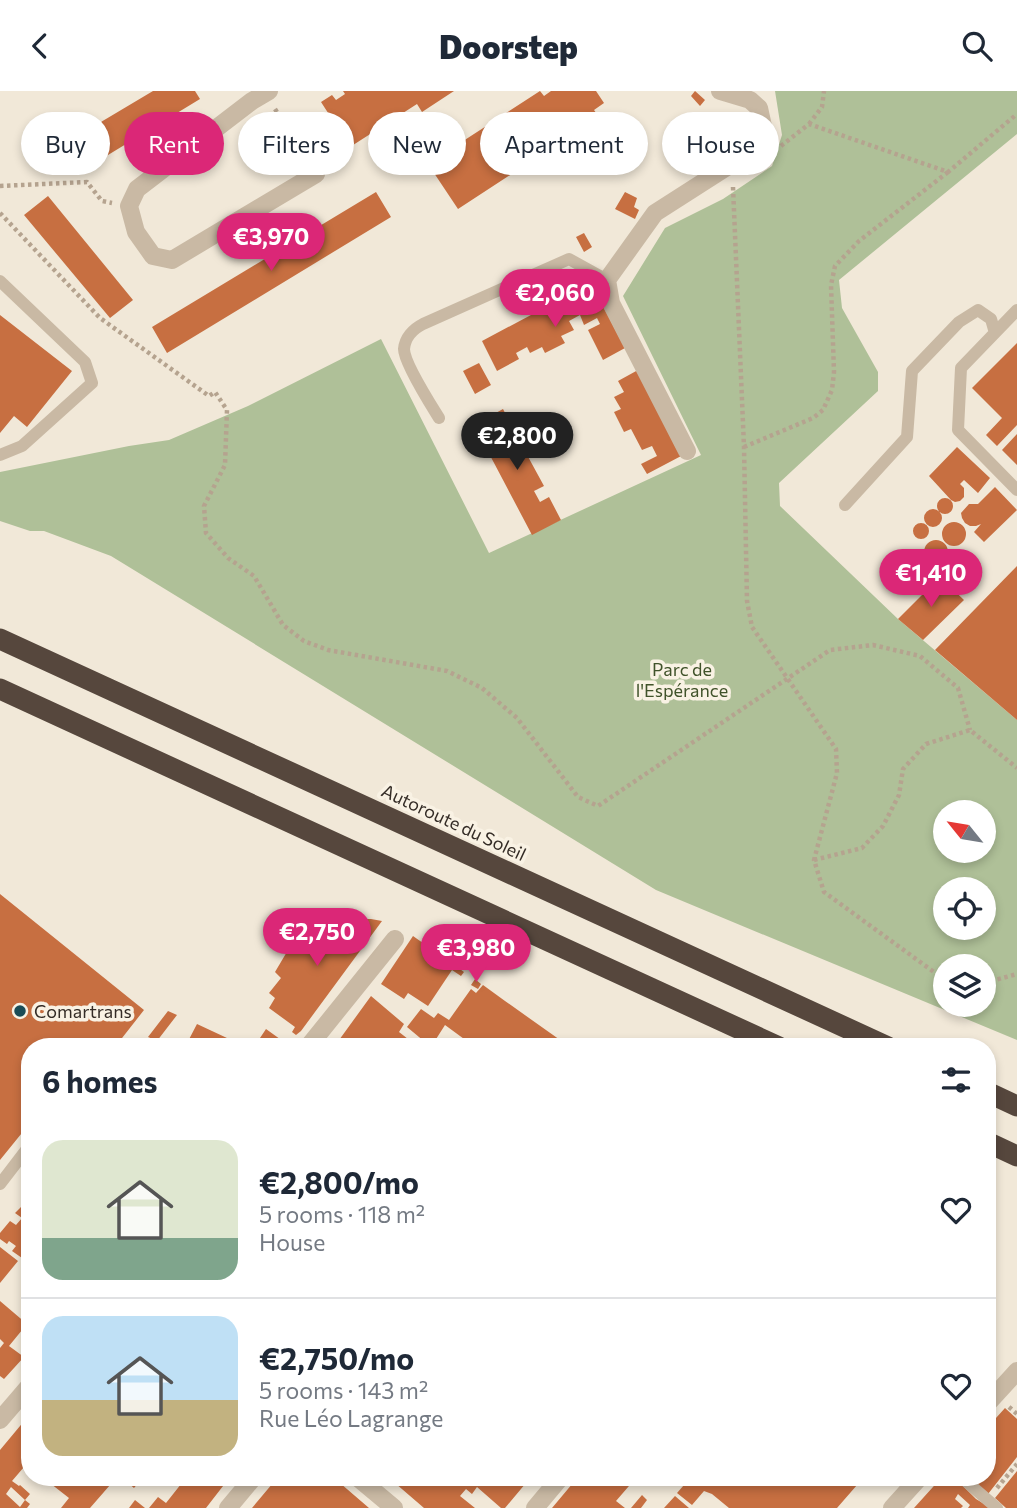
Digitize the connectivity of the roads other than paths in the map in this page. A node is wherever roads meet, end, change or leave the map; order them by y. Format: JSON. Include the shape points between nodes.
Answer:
{"nodes":[{"id":1,"x":720,"y":91,"type":"edge"},
{"id":2,"x":258,"y":94,"type":"edge"},
{"id":3,"x":314,"y":175,"type":"edge"},
{"id":4,"x":607,"y":280,"type":"junction"},
{"id":5,"x":0,"y":281,"type":"edge"},
{"id":6,"x":1017,"y":310,"type":"edge"},
{"id":7,"x":995,"y":333,"type":"junction"},
{"id":8,"x":439,"y":418,"type":"dead end"},
{"id":9,"x":687,"y":451,"type":"dead end"},
{"id":10,"x":0,"y":456,"type":"edge"},
{"id":11,"x":1017,"y":490,"type":"edge"},
{"id":12,"x":845,"y":505,"type":"dead end"},
{"id":13,"x":0,"y":639,"type":"edge"},
{"id":14,"x":0,"y":689,"type":"edge"},
{"id":15,"x":395,"y":939,"type":"dead end"},
{"id":16,"x":315,"y":1038,"type":"edge"},
{"id":17,"x":759,"y":1038,"type":"edge"},
{"id":18,"x":868,"y":1038,"type":"edge"},
{"id":19,"x":996,"y":1096,"type":"edge"},
{"id":20,"x":1017,"y":1106,"type":"edge"},
{"id":21,"x":996,"y":1146,"type":"edge"},
{"id":22,"x":1017,"y":1156,"type":"edge"},
{"id":23,"x":21,"y":1157,"type":"edge"},
{"id":24,"x":0,"y":1184,"type":"edge"},
{"id":25,"x":1017,"y":1371,"type":"edge"},
{"id":26,"x":996,"y":1394,"type":"edge"},
{"id":27,"x":21,"y":1396,"type":"edge"},
{"id":28,"x":0,"y":1420,"type":"edge"},
{"id":29,"x":246,"y":1486,"type":"edge"},
{"id":30,"x":368,"y":1486,"type":"edge"},
{"id":31,"x":553,"y":1486,"type":"edge"},
{"id":32,"x":912,"y":1486,"type":"edge"},
{"id":33,"x":972,"y":1486,"type":"edge"},
{"id":34,"x":993,"y":1504,"type":"edge"},
{"id":35,"x":228,"y":1508,"type":"edge"},
{"id":36,"x":394,"y":1508,"type":"edge"},
{"id":37,"x":535,"y":1508,"type":"edge"},
{"id":38,"x":892,"y":1508,"type":"edge"}],
"edges":[{"from":1,"to":4,"type":"street","via":[[750,100],[760,109],[764,131],[755,149],[655,213]]},
{"from":2,"to":3,"type":"street","via":[[137,189],[129,206],[136,232],[153,256],[172,260]]},
{"from":4,"to":8,"type":"lane","via":[[569,259],[413,330],[404,351]]},
{"from":4,"to":9,"type":"street","via":[[611,303]]},
{"from":5,"to":10,"type":"lane","via":[[85,362],[92,383],[22,446]]},
{"from":6,"to":7,"type":"lane"},
{"from":7,"to":11,"type":"lane","via":[[961,369],[958,430]]},
{"from":7,"to":12,"type":"lane","via":[[991,319],[978,310],[959,322],[912,371],[906,437]]},
{"from":13,"to":18,"type":"highway","name":"Autoroute du Soleil"},
{"from":14,"to":17,"type":"highway"},
{"from":15,"to":16,"type":"street"},
{"from":19,"to":20,"type":"highway"},
{"from":21,"to":22,"type":"highway"},
{"from":23,"to":24,"type":"lane"},
{"from":25,"to":26,"type":"street"},
{"from":27,"to":28,"type":"street"},
{"from":29,"to":35,"type":"street"},
{"from":30,"to":36,"type":"street"},
{"from":31,"to":37,"type":"street"},
{"from":32,"to":38,"type":"street"},
{"from":33,"to":34,"type":"lane"}]}
